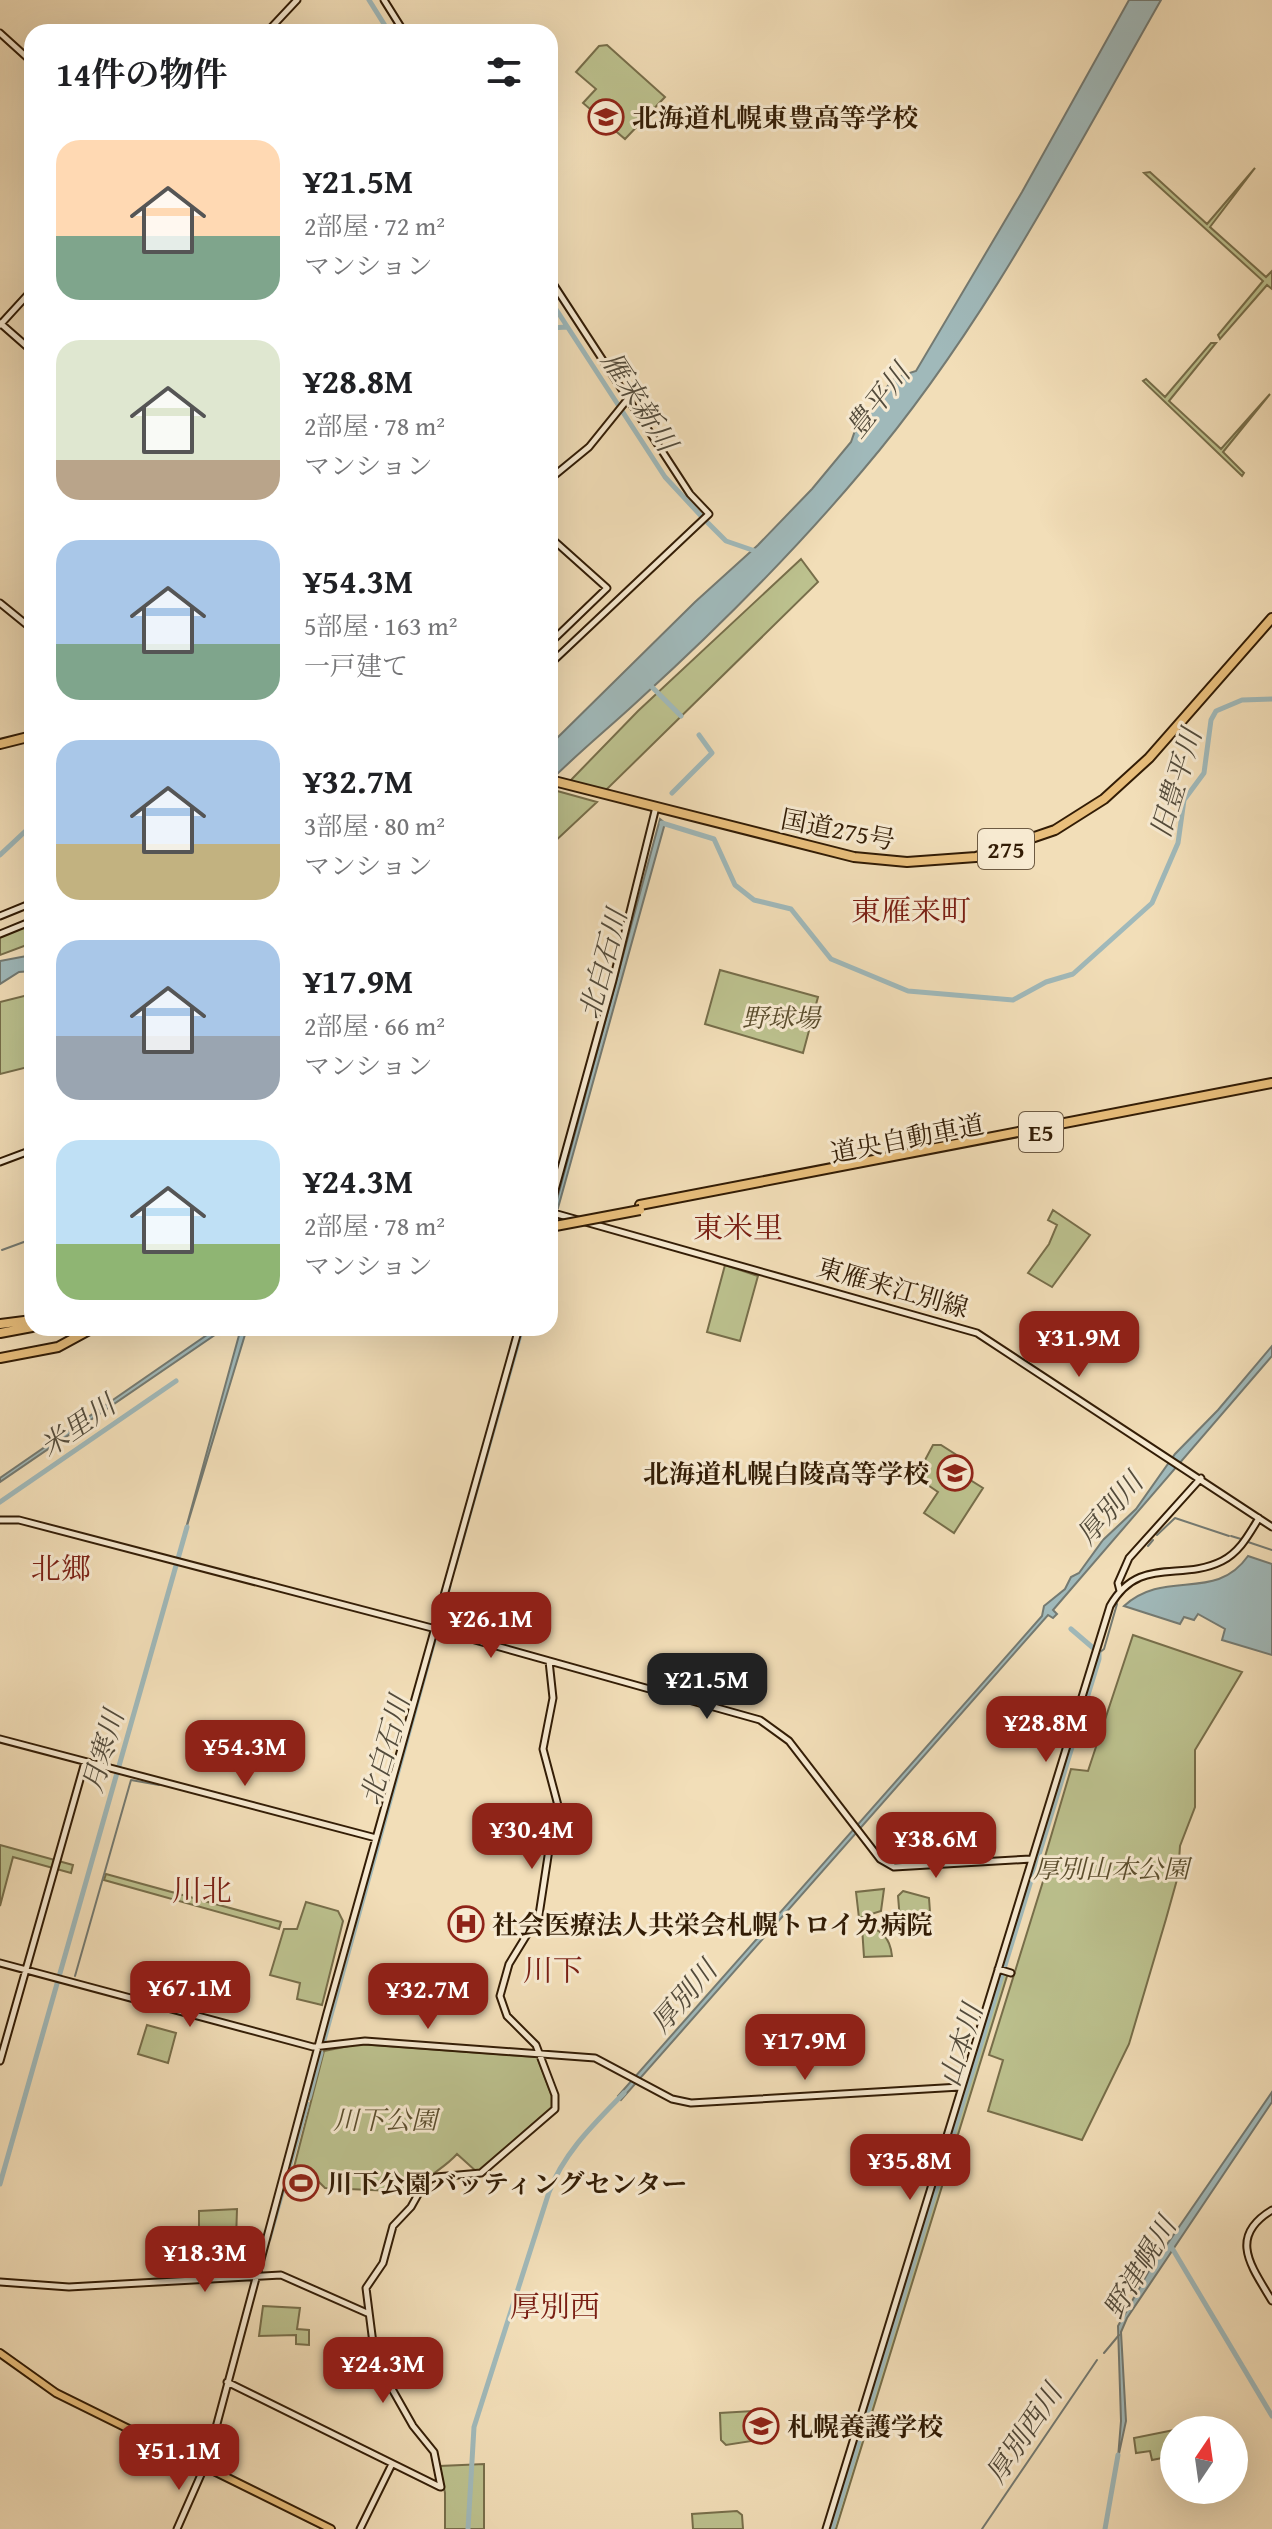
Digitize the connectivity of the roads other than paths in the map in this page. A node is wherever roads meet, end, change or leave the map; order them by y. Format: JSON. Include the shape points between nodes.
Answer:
{"nodes":[{"id":1,"x":297,"y":0,"type":"edge"},
{"id":2,"x":384,"y":0,"type":"edge"},
{"id":3,"x":274,"y":24,"type":"edge"},
{"id":4,"x":399,"y":24,"type":"edge"},
{"id":5,"x":0,"y":33,"type":"edge"},
{"id":6,"x":24,"y":55,"type":"edge"},
{"id":7,"x":24,"y":298,"type":"edge"},
{"id":8,"x":558,"y":299,"type":"edge"},
{"id":9,"x":0,"y":324,"type":"edge"},
{"id":10,"x":24,"y":344,"type":"edge"},
{"id":11,"x":626,"y":401,"type":"junction"},
{"id":12,"x":558,"y":472,"type":"edge"},
{"id":13,"x":558,"y":544,"type":"edge"},
{"id":14,"x":0,"y":600,"type":"edge"},
{"id":15,"x":1272,"y":618,"type":"edge"},
{"id":16,"x":24,"y":620,"type":"edge"},
{"id":17,"x":1272,"y":625,"type":"edge"},
{"id":18,"x":558,"y":635,"type":"edge"},
{"id":19,"x":558,"y":657,"type":"edge"},
{"id":20,"x":24,"y":738,"type":"edge"},
{"id":21,"x":0,"y":744,"type":"edge"},
{"id":22,"x":558,"y":784,"type":"edge"},
{"id":23,"x":656,"y":809,"type":"junction"},
{"id":24,"x":24,"y":906,"type":"edge"},
{"id":25,"x":0,"y":916,"type":"edge"},
{"id":26,"x":24,"y":924,"type":"edge"},
{"id":27,"x":0,"y":934,"type":"edge"},
{"id":28,"x":1271,"y":1086,"type":"edge"},
{"id":29,"x":24,"y":1153,"type":"edge"},
{"id":30,"x":0,"y":1162,"type":"edge"},
{"id":31,"x":558,"y":1180,"type":"edge"},
{"id":32,"x":558,"y":1212,"type":"edge"},
{"id":33,"x":558,"y":1223,"type":"edge"},
{"id":34,"x":24,"y":1325,"type":"edge"},
{"id":35,"x":0,"y":1329,"type":"edge"},
{"id":36,"x":78,"y":1336,"type":"edge"},
{"id":37,"x":517,"y":1336,"type":"edge"},
{"id":38,"x":0,"y":1358,"type":"edge"},
{"id":39,"x":1201,"y":1478,"type":"junction"},
{"id":40,"x":1259,"y":1518,"type":"junction"},
{"id":41,"x":0,"y":1520,"type":"edge"},
{"id":42,"x":1272,"y":1527,"type":"edge"},
{"id":43,"x":1120,"y":1591,"type":"junction"},
{"id":44,"x":437,"y":1630,"type":"junction"},
{"id":45,"x":549,"y":1661,"type":"junction"},
{"id":46,"x":0,"y":1739,"type":"edge"},
{"id":47,"x":85,"y":1762,"type":"junction"},
{"id":48,"x":376,"y":1838,"type":"junction"},
{"id":49,"x":1031,"y":1859,"type":"junction"},
{"id":50,"x":0,"y":1963,"type":"edge"},
{"id":51,"x":26,"y":1969,"type":"junction"},
{"id":52,"x":317,"y":2048,"type":"junction"},
{"id":53,"x":540,"y":2054,"type":"junction"},
{"id":54,"x":0,"y":2061,"type":"edge"},
{"id":55,"x":960,"y":2087,"type":"junction"},
{"id":56,"x":1272,"y":2210,"type":"edge"},
{"id":57,"x":258,"y":2276,"type":"junction"},
{"id":58,"x":0,"y":2282,"type":"edge"},
{"id":59,"x":1272,"y":2301,"type":"edge"},
{"id":60,"x":367,"y":2313,"type":"junction"},
{"id":61,"x":0,"y":2353,"type":"edge"},
{"id":62,"x":227,"y":2382,"type":"junction"},
{"id":63,"x":392,"y":2464,"type":"junction"},
{"id":64,"x":205,"y":2466,"type":"junction"},
{"id":65,"x":177,"y":2529,"type":"edge"},
{"id":66,"x":331,"y":2529,"type":"edge"},
{"id":67,"x":360,"y":2529,"type":"edge"},
{"id":68,"x":826,"y":2529,"type":"edge"}],
"edges":[{"from":1,"to":3,"type":"street"},
{"from":2,"to":4,"type":"street"},
{"from":5,"to":6,"type":"street"},
{"from":7,"to":9,"type":"street"},
{"from":8,"to":11,"type":"street"},
{"from":9,"to":10,"type":"street"},
{"from":11,"to":12,"type":"street","via":[[589,447]]},
{"from":11,"to":19,"type":"street","via":[[708,516]]},
{"from":13,"to":18,"type":"street","via":[[606,585]]},
{"from":14,"to":16,"type":"street"},
{"from":15,"to":23,"type":"highway","name":"国道275号","number":"275","via":[[1149,758],[1104,799],[1055,830],[1004,850],[945,861],[884,861]]},
{"from":17,"to":23,"type":"highway","name":"国道275号","number":"275","via":[[1151,762],[1106,803],[1066,829],[1004,854],[948,865],[884,865]]},
{"from":20,"to":21,"type":"highway"},
{"from":22,"to":23,"type":"highway","name":"国道275号","number":"275"},
{"from":23,"to":31,"type":"street","name":"東雁来江別線"},
{"from":24,"to":25,"type":"street"},
{"from":26,"to":27,"type":"street"},
{"from":28,"to":33,"type":"highway","name":"道央自動車道","number":"E5","bridge":true},
{"from":29,"to":30,"type":"street"},
{"from":32,"to":39,"type":"street","name":"東雁来江別線","via":[[966,1328],[1013,1353]]},
{"from":34,"to":35,"type":"highway"},
{"from":36,"to":38,"type":"highway","via":[[58,1347]]},
{"from":37,"to":44,"type":"street"},
{"from":39,"to":40,"type":"street","name":"東雁来江別線"},
{"from":39,"to":43,"type":"street","via":[[1129,1558],[1118,1583]]},
{"from":40,"to":42,"type":"street","name":"東雁来江別線"},
{"from":40,"to":43,"type":"street","via":[[1238,1549],[1221,1561],[1149,1573]]},
{"from":41,"to":44,"type":"street","via":[[19,1520],[168,1557]]},
{"from":43,"to":49,"type":"street","via":[[1110,1606]]},
{"from":44,"to":45,"type":"street"},
{"from":44,"to":48,"type":"street"},
{"from":45,"to":49,"type":"street","via":[[768,1724],[789,1741],[880,1859],[894,1867]]},
{"from":45,"to":53,"type":"street","via":[[553,1698],[543,1749],[560,1813],[539,1915],[509,1964],[500,1996],[507,2016]]},
{"from":46,"to":47,"type":"street"},
{"from":47,"to":48,"type":"street"},
{"from":47,"to":51,"type":"street"},
{"from":48,"to":52,"type":"street"},
{"from":49,"to":55,"type":"street","via":[[1006,1971]]},
{"from":50,"to":51,"type":"street"},
{"from":51,"to":52,"type":"street"},
{"from":51,"to":54,"type":"street"},
{"from":52,"to":53,"type":"street","via":[[356,2041]]},
{"from":52,"to":57,"type":"street"},
{"from":53,"to":55,"type":"street","via":[[595,2058],[672,2099],[691,2103]]},
{"from":53,"to":60,"type":"street","via":[[556,2098],[554,2112],[478,2175],[425,2182],[393,2226],[383,2263],[367,2284]]},
{"from":55,"to":68,"type":"street"},
{"from":56,"to":59,"type":"street","via":[[1252,2227],[1246,2249]]},
{"from":57,"to":58,"type":"street","via":[[69,2287]]},
{"from":57,"to":60,"type":"street","via":[[286,2276]]},
{"from":57,"to":62,"type":"street"},
{"from":60,"to":63,"type":"street","via":[[375,2359],[434,2452],[441,2487]]},
{"from":61,"to":64,"type":"main road","via":[[56,2393]]},
{"from":62,"to":63,"type":"street"},
{"from":62,"to":64,"type":"street"},
{"from":63,"to":67,"type":"street"},
{"from":64,"to":65,"type":"street"},
{"from":64,"to":66,"type":"main road"}]}
